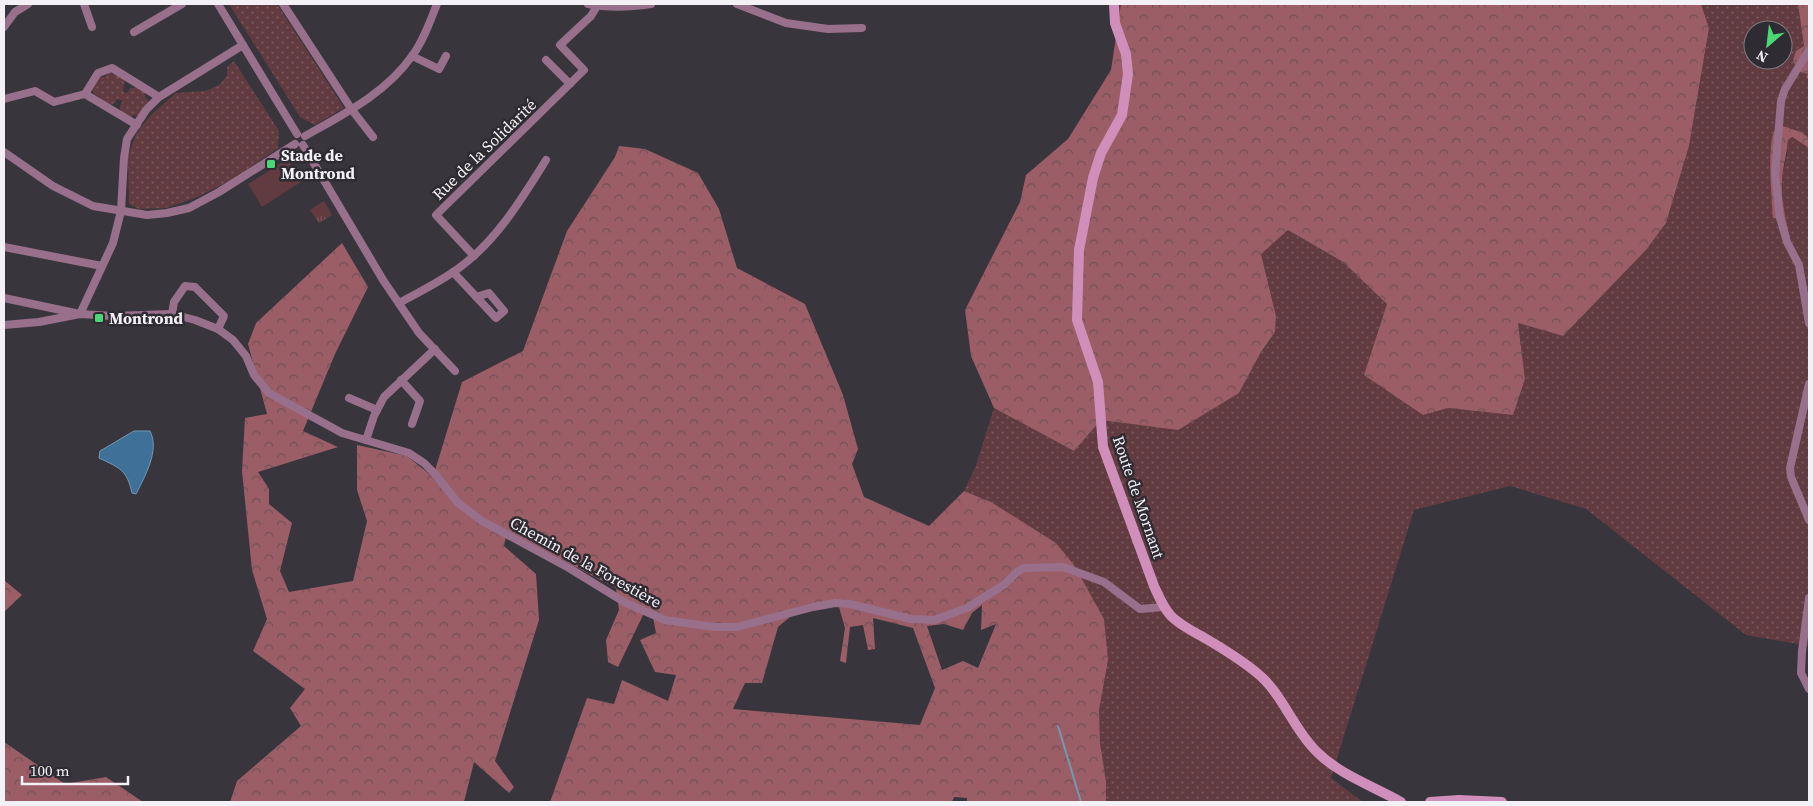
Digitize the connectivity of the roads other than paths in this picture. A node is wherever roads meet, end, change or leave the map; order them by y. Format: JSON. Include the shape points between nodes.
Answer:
{"nodes":[{"id":1,"x":28,"y":4,"type":"edge"},
{"id":2,"x":84,"y":4,"type":"edge"},
{"id":3,"x":182,"y":4,"type":"edge"},
{"id":4,"x":218,"y":4,"type":"edge"},
{"id":5,"x":283,"y":4,"type":"edge"},
{"id":6,"x":437,"y":4,"type":"edge"},
{"id":7,"x":588,"y":4,"type":"edge"},
{"id":8,"x":651,"y":4,"type":"edge"},
{"id":9,"x":737,"y":4,"type":"edge"},
{"id":10,"x":1114,"y":4,"type":"edge"},
{"id":11,"x":597,"y":6,"type":"junction"},
{"id":12,"x":4,"y":27,"type":"edge"},
{"id":13,"x":92,"y":27,"type":"dead end"},
{"id":14,"x":862,"y":28,"type":"dead end"},
{"id":15,"x":134,"y":32,"type":"dead end"},
{"id":16,"x":243,"y":45,"type":"junction"},
{"id":17,"x":1809,"y":50,"type":"edge"},
{"id":18,"x":412,"y":56,"type":"junction"},
{"id":19,"x":446,"y":56,"type":"dead end"},
{"id":20,"x":546,"y":60,"type":"dead end"},
{"id":21,"x":570,"y":84,"type":"junction"},
{"id":22,"x":85,"y":94,"type":"junction"},
{"id":23,"x":4,"y":98,"type":"edge"},
{"id":24,"x":159,"y":98,"type":"junction"},
{"id":25,"x":352,"y":110,"type":"junction"},
{"id":26,"x":137,"y":125,"type":"junction"},
{"id":27,"x":301,"y":135,"type":"junction"},
{"id":28,"x":373,"y":137,"type":"dead end"},
{"id":29,"x":299,"y":145,"type":"junction"},
{"id":30,"x":4,"y":152,"type":"edge"},
{"id":31,"x":546,"y":160,"type":"dead end"},
{"id":32,"x":121,"y":211,"type":"junction"},
{"id":33,"x":4,"y":247,"type":"edge"},
{"id":34,"x":474,"y":256,"type":"junction"},
{"id":35,"x":102,"y":266,"type":"junction"},
{"id":36,"x":453,"y":272,"type":"junction"},
{"id":37,"x":476,"y":297,"type":"dead end"},
{"id":38,"x":4,"y":298,"type":"edge"},
{"id":39,"x":398,"y":303,"type":"junction"},
{"id":40,"x":80,"y":314,"type":"junction"},
{"id":41,"x":172,"y":314,"type":"junction"},
{"id":42,"x":1809,"y":323,"type":"edge"},
{"id":43,"x":4,"y":324,"type":"edge"},
{"id":44,"x":218,"y":329,"type":"junction"},
{"id":45,"x":435,"y":349,"type":"junction"},
{"id":46,"x":455,"y":371,"type":"dead end"},
{"id":47,"x":401,"y":380,"type":"junction"},
{"id":48,"x":1809,"y":384,"type":"edge"},
{"id":49,"x":348,"y":398,"type":"dead end"},
{"id":50,"x":377,"y":410,"type":"junction"},
{"id":51,"x":412,"y":424,"type":"dead end"},
{"id":52,"x":366,"y":440,"type":"junction"},
{"id":53,"x":1809,"y":520,"type":"edge"},
{"id":54,"x":1809,"y":598,"type":"edge"},
{"id":55,"x":1164,"y":607,"type":"junction"},
{"id":56,"x":1809,"y":689,"type":"edge"},
{"id":57,"x":1402,"y":802,"type":"edge"},
{"id":58,"x":1430,"y":802,"type":"edge"},
{"id":59,"x":1502,"y":802,"type":"edge"}],
"edges":[{"from":1,"to":12,"type":"street","via":[[15,12]]},
{"from":2,"to":13,"type":"street"},
{"from":3,"to":15,"type":"street"},
{"from":4,"to":16,"type":"street"},
{"from":5,"to":25,"type":"street"},
{"from":6,"to":18,"type":"street"},
{"from":7,"to":11,"type":"street"},
{"from":8,"to":11,"type":"street"},
{"from":9,"to":14,"type":"street","via":[[786,23],[828,29]]},
{"from":10,"to":55,"type":"main road","name":"Route de Mornant","via":[[1114,23],[1126,54],[1128,74],[1122,115],[1101,153],[1092,178],[1079,250],[1077,320],[1098,382],[1103,447]]},
{"from":11,"to":21,"type":"street","via":[[591,16],[560,45],[584,70]]},
{"from":16,"to":24,"type":"street"},
{"from":16,"to":27,"type":"street"},
{"from":17,"to":42,"type":"street","via":[[1781,101],[1775,174],[1780,218],[1787,242],[1799,265]]},
{"from":18,"to":19,"type":"street","via":[[439,69]]},
{"from":18,"to":25,"type":"street","via":[[380,90]]},
{"from":20,"to":21,"type":"street"},
{"from":21,"to":34,"type":"street","name":"Rue de la Solidarité","via":[[436,215]]},
{"from":22,"to":23,"type":"street","via":[[54,102],[35,91]]},
{"from":22,"to":24,"type":"street","via":[[98,73],[112,68]]},
{"from":22,"to":26,"type":"street"},
{"from":24,"to":26,"type":"street"},
{"from":25,"to":27,"type":"street"},
{"from":25,"to":28,"type":"street"},
{"from":26,"to":32,"type":"street","via":[[127,139]]},
{"from":27,"to":29,"type":"street","via":[[306,141]]},
{"from":29,"to":32,"type":"street","via":[[189,208],[147,215]]},
{"from":29,"to":39,"type":"street"},
{"from":30,"to":32,"type":"street","via":[[53,186],[93,206]]},
{"from":31,"to":34,"type":"street","via":[[513,212]]},
{"from":32,"to":35,"type":"street","via":[[113,243]]},
{"from":33,"to":35,"type":"street"},
{"from":34,"to":36,"type":"street"},
{"from":35,"to":40,"type":"street"},
{"from":36,"to":37,"type":"street"},
{"from":36,"to":39,"type":"street"},
{"from":38,"to":40,"type":"street"},
{"from":39,"to":45,"type":"street"},
{"from":40,"to":41,"type":"street","name":"Chemin de la Forestière"},
{"from":40,"to":43,"type":"street","name":"Chemin de la Forestière","via":[[39,322]]},
{"from":41,"to":44,"type":"street","name":"Chemin de la Forestière"},
{"from":41,"to":44,"type":"street","via":[[174,302],[185,286],[195,286],[224,316]]},
{"from":44,"to":52,"type":"street","name":"Chemin de la Forestière","via":[[246,356],[254,375],[269,393],[342,433]]},
{"from":45,"to":46,"type":"street"},
{"from":45,"to":47,"type":"street"},
{"from":47,"to":50,"type":"street","via":[[384,397]]},
{"from":47,"to":51,"type":"street","via":[[420,401]]},
{"from":48,"to":53,"type":"street","via":[[1790,468]]},
{"from":49,"to":50,"type":"street"},
{"from":50,"to":52,"type":"street"},
{"from":52,"to":55,"type":"street","name":"Chemin de la Forestière","via":[[409,453],[435,474],[458,503],[482,521],[626,603],[664,620],[736,627],[835,603],[911,619],[934,620],[968,608],[1024,568],[1063,567],[1104,582],[1140,609]]},
{"from":54,"to":56,"type":"street","via":[[1801,672]]},
{"from":55,"to":57,"type":"main road","name":"Route de Mornant","via":[[1178,622],[1259,674],[1300,732],[1331,764]]},
{"from":58,"to":59,"type":"main road"}]}
